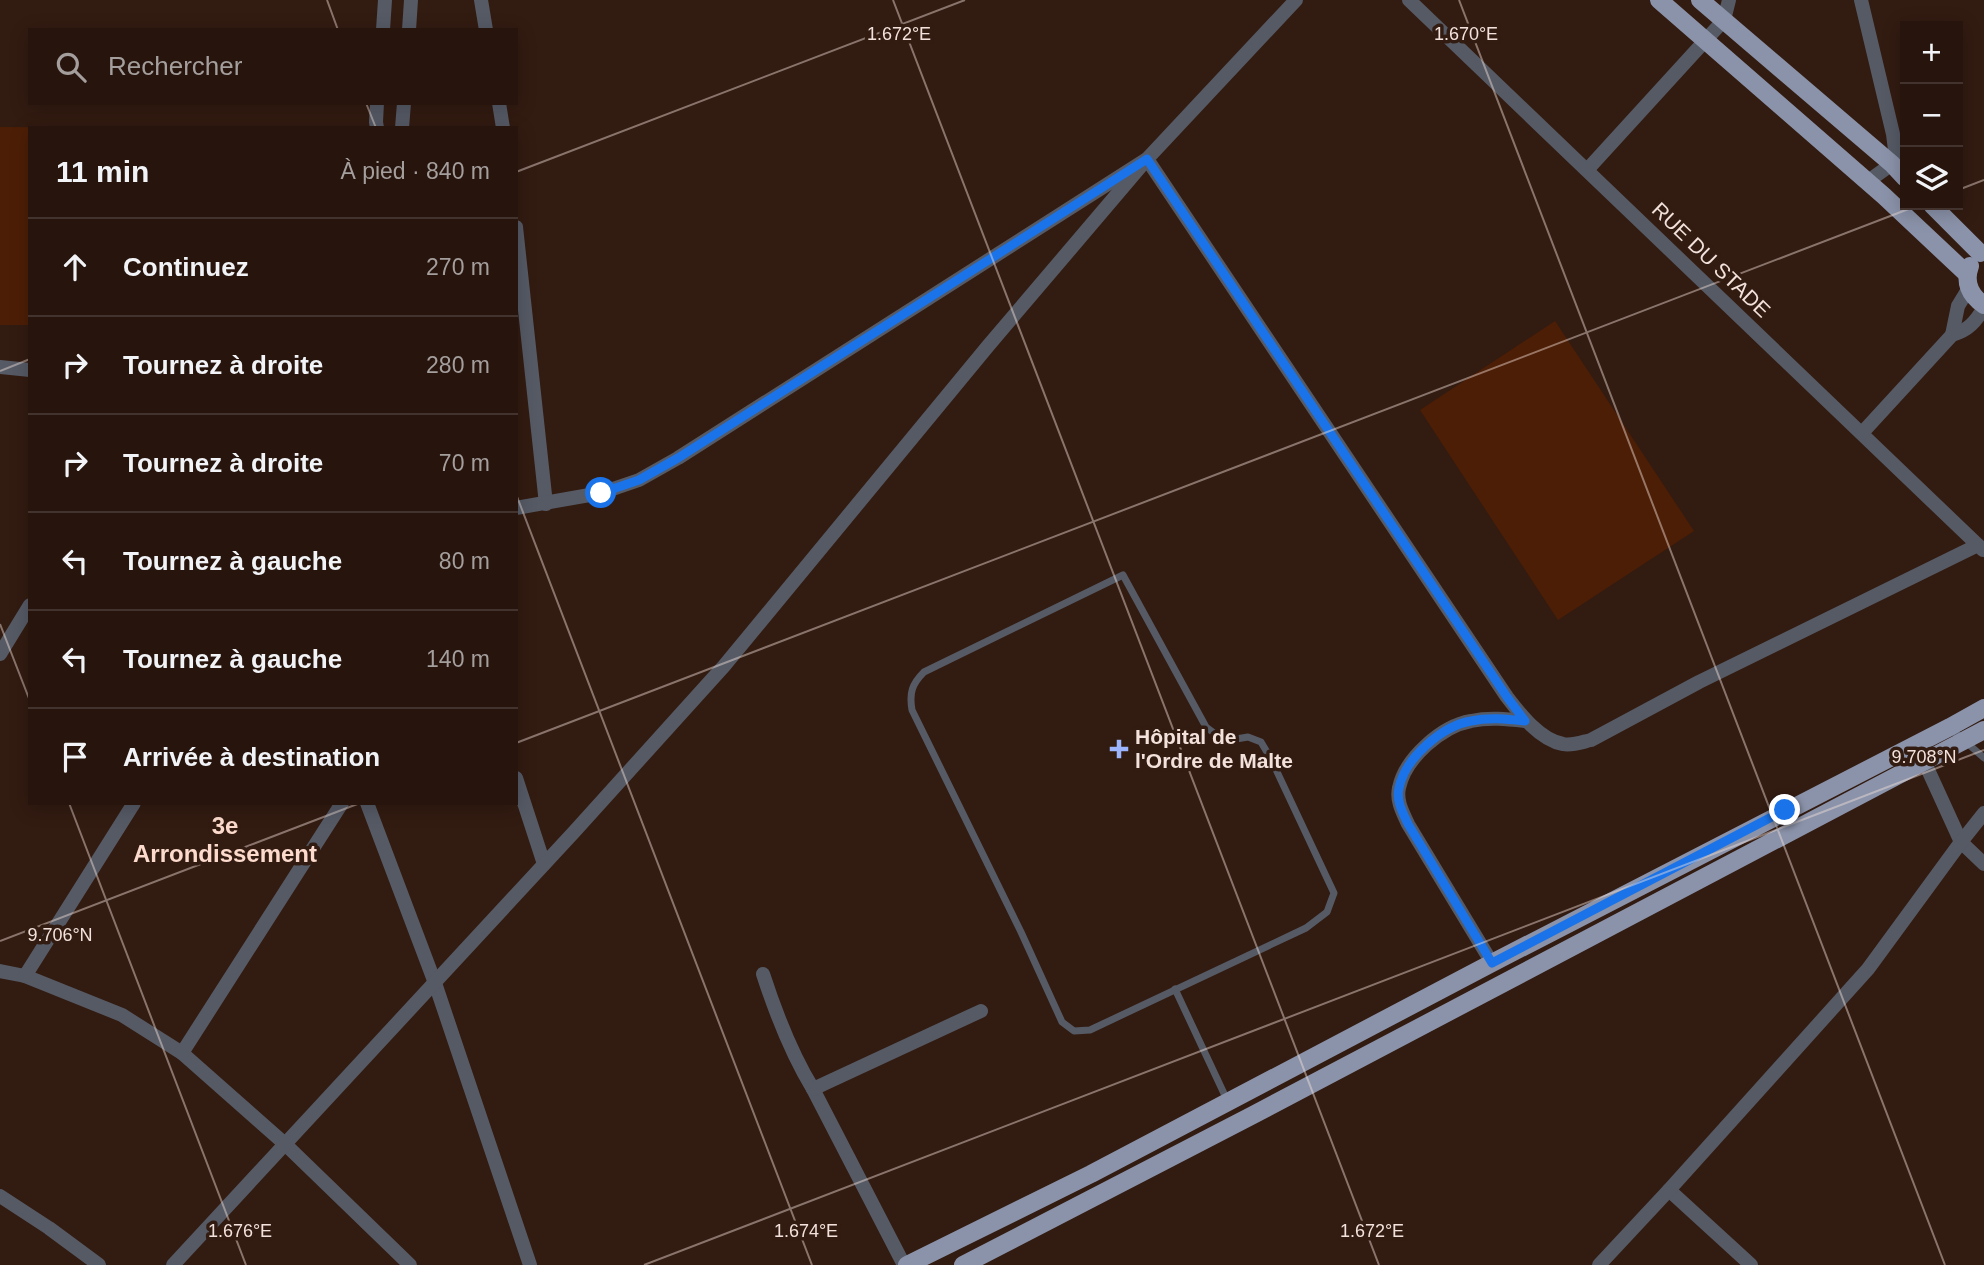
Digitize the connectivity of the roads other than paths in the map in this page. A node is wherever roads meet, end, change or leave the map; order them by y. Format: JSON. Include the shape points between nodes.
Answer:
{"nodes":[{"id":1,"x":385,"y":0,"type":"edge"},
{"id":2,"x":411,"y":0,"type":"edge"},
{"id":3,"x":481,"y":0,"type":"edge"},
{"id":4,"x":1296,"y":0,"type":"edge"},
{"id":5,"x":1409,"y":0,"type":"edge"},
{"id":6,"x":1659,"y":0,"type":"edge"},
{"id":7,"x":1700,"y":0,"type":"edge"},
{"id":8,"x":1729,"y":0,"type":"edge"},
{"id":9,"x":1861,"y":0,"type":"edge"},
{"id":10,"x":1724,"y":20,"type":"junction"},
{"id":11,"x":383,"y":28,"type":"edge"},
{"id":12,"x":409,"y":28,"type":"edge"},
{"id":13,"x":486,"y":28,"type":"edge"},
{"id":14,"x":1706,"y":40,"type":"junction"},
{"id":15,"x":377,"y":105,"type":"edge"},
{"id":16,"x":404,"y":105,"type":"edge"},
{"id":17,"x":499,"y":105,"type":"edge"},
{"id":18,"x":377,"y":126,"type":"edge"},
{"id":19,"x":402,"y":126,"type":"edge"},
{"id":20,"x":503,"y":126,"type":"edge"},
{"id":21,"x":1147,"y":159,"type":"junction"},
{"id":22,"x":1892,"y":164,"type":"junction"},
{"id":23,"x":1587,"y":170,"type":"junction"},
{"id":24,"x":1900,"y":173,"type":"edge"},
{"id":25,"x":1867,"y":181,"type":"junction"},
{"id":26,"x":1937,"y":210,"type":"edge"},
{"id":27,"x":518,"y":245,"type":"edge"},
{"id":28,"x":1982,"y":252,"type":"edge"},
{"id":29,"x":1968,"y":281,"type":"junction"},
{"id":30,"x":1984,"y":306,"type":"edge"},
{"id":31,"x":1952,"y":335,"type":"junction"},
{"id":32,"x":0,"y":367,"type":"edge"},
{"id":33,"x":28,"y":370,"type":"edge"},
{"id":34,"x":1862,"y":433,"type":"junction"},
{"id":35,"x":546,"y":503,"type":"junction"},
{"id":36,"x":518,"y":508,"type":"edge"},
{"id":37,"x":1981,"y":548,"type":"edge"},
{"id":38,"x":28,"y":608,"type":"edge"},
{"id":39,"x":0,"y":654,"type":"edge"},
{"id":40,"x":1984,"y":708,"type":"edge"},
{"id":41,"x":1525,"y":721,"type":"junction"},
{"id":42,"x":1950,"y":727,"type":"junction"},
{"id":43,"x":1984,"y":730,"type":"edge"},
{"id":44,"x":1923,"y":741,"type":"junction"},
{"id":45,"x":1965,"y":741,"type":"junction"},
{"id":46,"x":1984,"y":758,"type":"edge"},
{"id":47,"x":1924,"y":761,"type":"junction"},
{"id":48,"x":518,"y":784,"type":"edge"},
{"id":49,"x":133,"y":805,"type":"edge"},
{"id":50,"x":341,"y":805,"type":"edge"},
{"id":51,"x":368,"y":805,"type":"edge"},
{"id":52,"x":1984,"y":813,"type":"edge"},
{"id":53,"x":1961,"y":842,"type":"junction"},
{"id":54,"x":544,"y":864,"type":"junction"},
{"id":55,"x":1984,"y":864,"type":"edge"},
{"id":56,"x":1492,"y":963,"type":"junction"},
{"id":57,"x":0,"y":971,"type":"edge"},
{"id":58,"x":763,"y":974,"type":"dead end"},
{"id":59,"x":25,"y":976,"type":"junction"},
{"id":60,"x":435,"y":983,"type":"junction"},
{"id":61,"x":1175,"y":989,"type":"junction"},
{"id":62,"x":981,"y":1011,"type":"dead end"},
{"id":63,"x":182,"y":1053,"type":"junction"},
{"id":64,"x":813,"y":1089,"type":"junction"},
{"id":65,"x":1228,"y":1102,"type":"junction"},
{"id":66,"x":285,"y":1144,"type":"junction"},
{"id":67,"x":1669,"y":1190,"type":"junction"},
{"id":68,"x":0,"y":1196,"type":"edge"},
{"id":69,"x":99,"y":1265,"type":"edge"},
{"id":70,"x":173,"y":1265,"type":"edge"},
{"id":71,"x":410,"y":1265,"type":"edge"},
{"id":72,"x":530,"y":1265,"type":"edge"},
{"id":73,"x":905,"y":1265,"type":"edge"},
{"id":74,"x":963,"y":1265,"type":"edge"},
{"id":75,"x":1599,"y":1265,"type":"edge"},
{"id":76,"x":1751,"y":1265,"type":"edge"}],
"edges":[{"from":1,"to":11,"type":"street"},
{"from":2,"to":12,"type":"street"},
{"from":3,"to":13,"type":"street"},
{"from":4,"to":21,"type":"street"},
{"from":5,"to":23,"type":"street","name":"RUE DU STADE"},
{"from":6,"to":14,"type":"main road"},
{"from":7,"to":10,"type":"main road"},
{"from":8,"to":10,"type":"street"},
{"from":9,"to":22,"type":"street","via":[[1893,134]]},
{"from":10,"to":14,"type":"street"},
{"from":10,"to":22,"type":"main road"},
{"from":14,"to":23,"type":"street"},
{"from":14,"to":25,"type":"main road"},
{"from":15,"to":18,"type":"street"},
{"from":16,"to":19,"type":"street"},
{"from":17,"to":20,"type":"street"},
{"from":21,"to":35,"type":"street","via":[[678,458],[639,480],[601,493]]},
{"from":21,"to":41,"type":"street"},
{"from":21,"to":54,"type":"street","via":[[724,666]]},
{"from":22,"to":24,"type":"main road"},
{"from":22,"to":25,"type":"street"},
{"from":23,"to":34,"type":"street","name":"RUE DU STADE"},
{"from":25,"to":29,"type":"main road"},
{"from":26,"to":28,"type":"main road"},
{"from":27,"to":35,"type":"street"},
{"from":28,"to":29,"type":"main road","via":[[1974,259]]},
{"from":29,"to":30,"type":"main road"},
{"from":29,"to":31,"type":"street"},
{"from":30,"to":31,"type":"street","via":[[1965,332]]},
{"from":31,"to":34,"type":"street"},
{"from":32,"to":33,"type":"street"},
{"from":34,"to":37,"type":"street","name":"RUE DU STADE"},
{"from":35,"to":36,"type":"street"},
{"from":37,"to":41,"type":"street","via":[[1699,682],[1591,740],[1564,744]]},
{"from":38,"to":39,"type":"street"},
{"from":40,"to":42,"type":"main road"},
{"from":41,"to":56,"type":"street","via":[[1495,718],[1448,729],[1425,746],[1399,788],[1408,824]]},
{"from":42,"to":44,"type":"main road"},
{"from":42,"to":45,"type":"lane"},
{"from":43,"to":45,"type":"main road"},
{"from":44,"to":47,"type":"street"},
{"from":44,"to":56,"type":"main road"},
{"from":45,"to":46,"type":"lane"},
{"from":45,"to":47,"type":"main road"},
{"from":47,"to":53,"type":"street"},
{"from":47,"to":74,"type":"main road"},
{"from":48,"to":54,"type":"street"},
{"from":49,"to":59,"type":"street"},
{"from":50,"to":63,"type":"street"},
{"from":51,"to":60,"type":"street"},
{"from":52,"to":53,"type":"street"},
{"from":53,"to":55,"type":"street"},
{"from":53,"to":67,"type":"street","via":[[1868,969]]},
{"from":54,"to":60,"type":"street"},
{"from":56,"to":65,"type":"main road"},
{"from":57,"to":59,"type":"street"},
{"from":58,"to":64,"type":"street","via":[[789,1043]]},
{"from":59,"to":63,"type":"street","via":[[121,1015]]},
{"from":60,"to":66,"type":"street"},
{"from":60,"to":72,"type":"street"},
{"from":61,"to":61,"type":"lane","via":[[1090,1030],[1074,1031],[1062,1022],[910,698],[913,684],[924,672],[1123,575],[1206,727],[1230,740],[1248,737],[1261,743],[1334,893],[1327,912],[1306,928]]},
{"from":61,"to":65,"type":"lane"},
{"from":62,"to":64,"type":"street"},
{"from":63,"to":66,"type":"street"},
{"from":64,"to":73,"type":"street"},
{"from":65,"to":73,"type":"main road"},
{"from":66,"to":70,"type":"street"},
{"from":66,"to":71,"type":"street"},
{"from":67,"to":75,"type":"street"},
{"from":67,"to":76,"type":"street"},
{"from":68,"to":69,"type":"street"}]}
